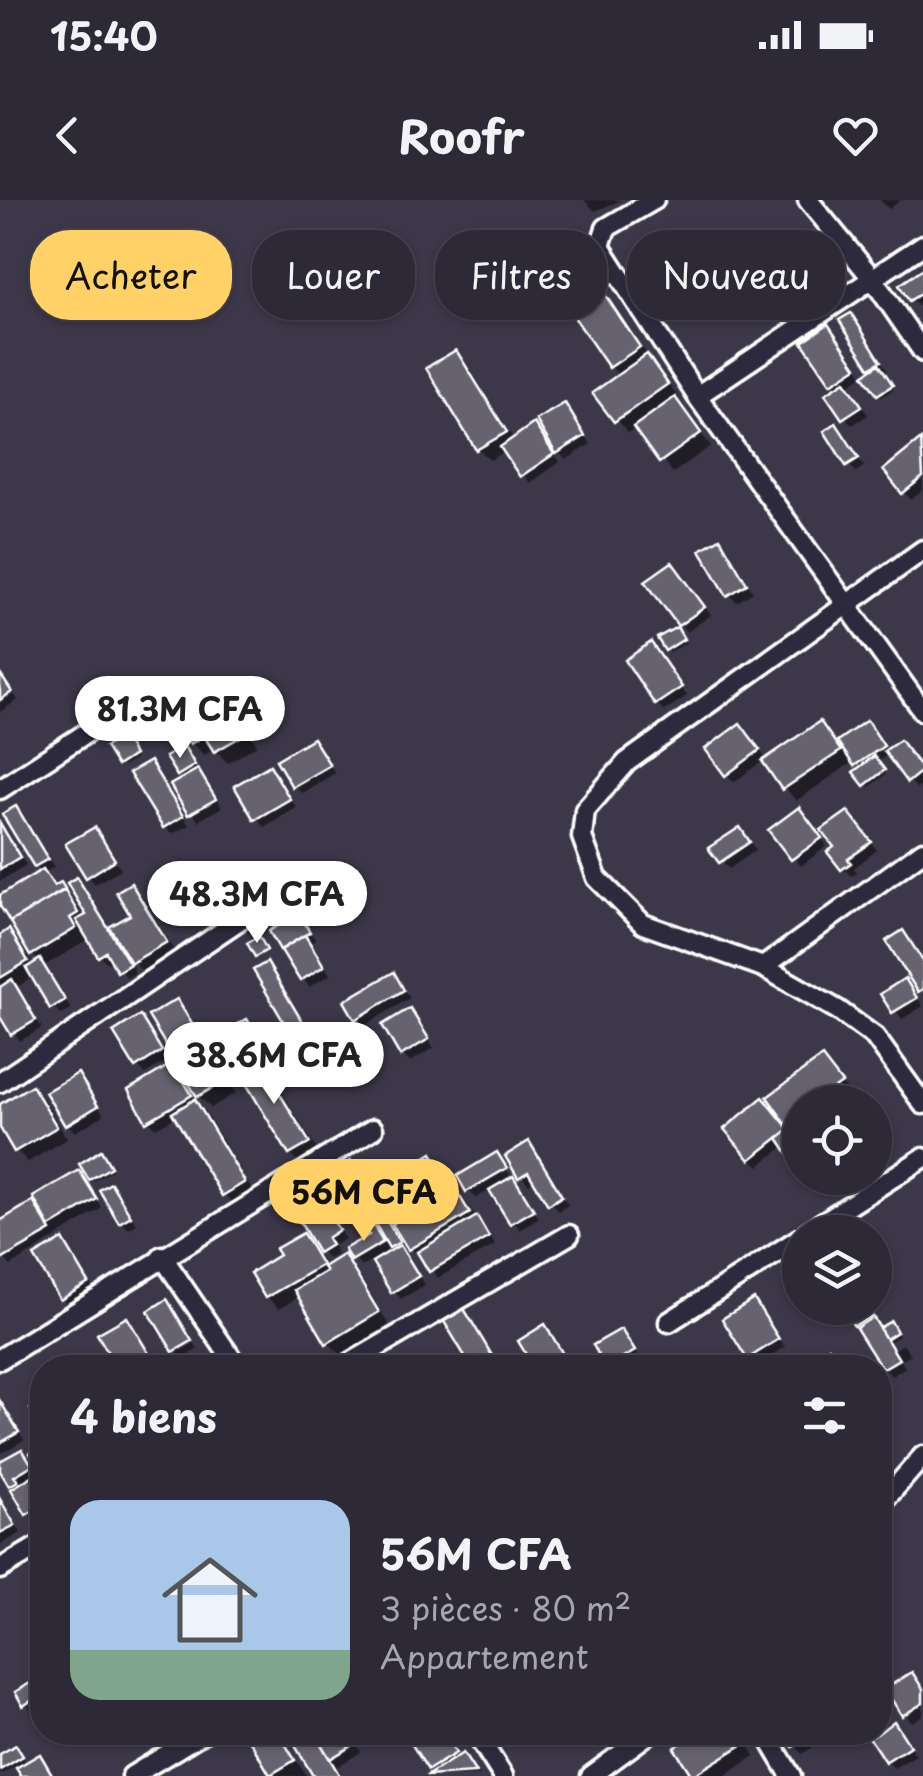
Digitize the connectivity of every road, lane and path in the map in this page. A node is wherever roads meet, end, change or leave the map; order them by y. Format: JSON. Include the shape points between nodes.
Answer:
{"nodes":[{"id":1,"x":654,"y":200,"type":"edge"},
{"id":2,"x":808,"y":200,"type":"edge"},
{"id":3,"x":923,"y":245,"type":"edge"},
{"id":4,"x":872,"y":278,"type":"junction"},
{"id":5,"x":923,"y":352,"type":"edge"},
{"id":6,"x":698,"y":396,"type":"junction"},
{"id":7,"x":923,"y":550,"type":"edge"},
{"id":8,"x":844,"y":604,"type":"junction"},
{"id":9,"x":923,"y":711,"type":"edge"},
{"id":10,"x":97,"y":726,"type":"dead end"},
{"id":11,"x":0,"y":789,"type":"edge"},
{"id":12,"x":923,"y":851,"type":"edge"},
{"id":13,"x":284,"y":890,"type":"dead end"},
{"id":14,"x":763,"y":966,"type":"junction"},
{"id":15,"x":0,"y":1082,"type":"edge"},
{"id":16,"x":923,"y":1104,"type":"edge"},
{"id":17,"x":373,"y":1129,"type":"dead end"},
{"id":18,"x":923,"y":1158,"type":"edge"},
{"id":19,"x":834,"y":1215,"type":"edge"},
{"id":20,"x":568,"y":1235,"type":"dead end"},
{"id":21,"x":782,"y":1250,"type":"edge"},
{"id":22,"x":162,"y":1256,"type":"junction"},
{"id":23,"x":669,"y":1322,"type":"dead end"},
{"id":24,"x":229,"y":1355,"type":"edge"},
{"id":25,"x":364,"y":1355,"type":"edge"},
{"id":26,"x":0,"y":1359,"type":"edge"},
{"id":27,"x":923,"y":1456,"type":"edge"},
{"id":28,"x":892,"y":1491,"type":"edge"},
{"id":29,"x":30,"y":1551,"type":"edge"},
{"id":30,"x":0,"y":1570,"type":"edge"},
{"id":31,"x":183,"y":1745,"type":"edge"},
{"id":32,"x":483,"y":1745,"type":"edge"},
{"id":33,"x":633,"y":1745,"type":"edge"},
{"id":34,"x":772,"y":1745,"type":"edge"},
{"id":35,"x":132,"y":1776,"type":"edge"},
{"id":36,"x":503,"y":1776,"type":"edge"},
{"id":37,"x":590,"y":1776,"type":"edge"},
{"id":38,"x":791,"y":1776,"type":"edge"}],
"edges":[{"from":1,"to":6,"type":"street","via":[[606,228],[600,246]]},
{"from":2,"to":4,"type":"street"},
{"from":3,"to":4,"type":"street"},
{"from":4,"to":5,"type":"street"},
{"from":4,"to":6,"type":"street"},
{"from":6,"to":8,"type":"street"},
{"from":7,"to":8,"type":"street"},
{"from":8,"to":9,"type":"street"},
{"from":8,"to":14,"type":"street","via":[[626,762],[585,810],[582,837],[597,878],[643,924]]},
{"from":10,"to":11,"type":"street"},
{"from":12,"to":14,"type":"street"},
{"from":13,"to":15,"type":"street"},
{"from":14,"to":16,"type":"street","via":[[874,1037]]},
{"from":17,"to":22,"type":"street"},
{"from":18,"to":19,"type":"street"},
{"from":20,"to":25,"type":"street"},
{"from":21,"to":23,"type":"street"},
{"from":22,"to":24,"type":"street"},
{"from":22,"to":26,"type":"street"},
{"from":27,"to":28,"type":"street"},
{"from":29,"to":30,"type":"street"},
{"from":31,"to":35,"type":"street"},
{"from":32,"to":36,"type":"street"},
{"from":33,"to":37,"type":"street"},
{"from":34,"to":38,"type":"street"}]}
